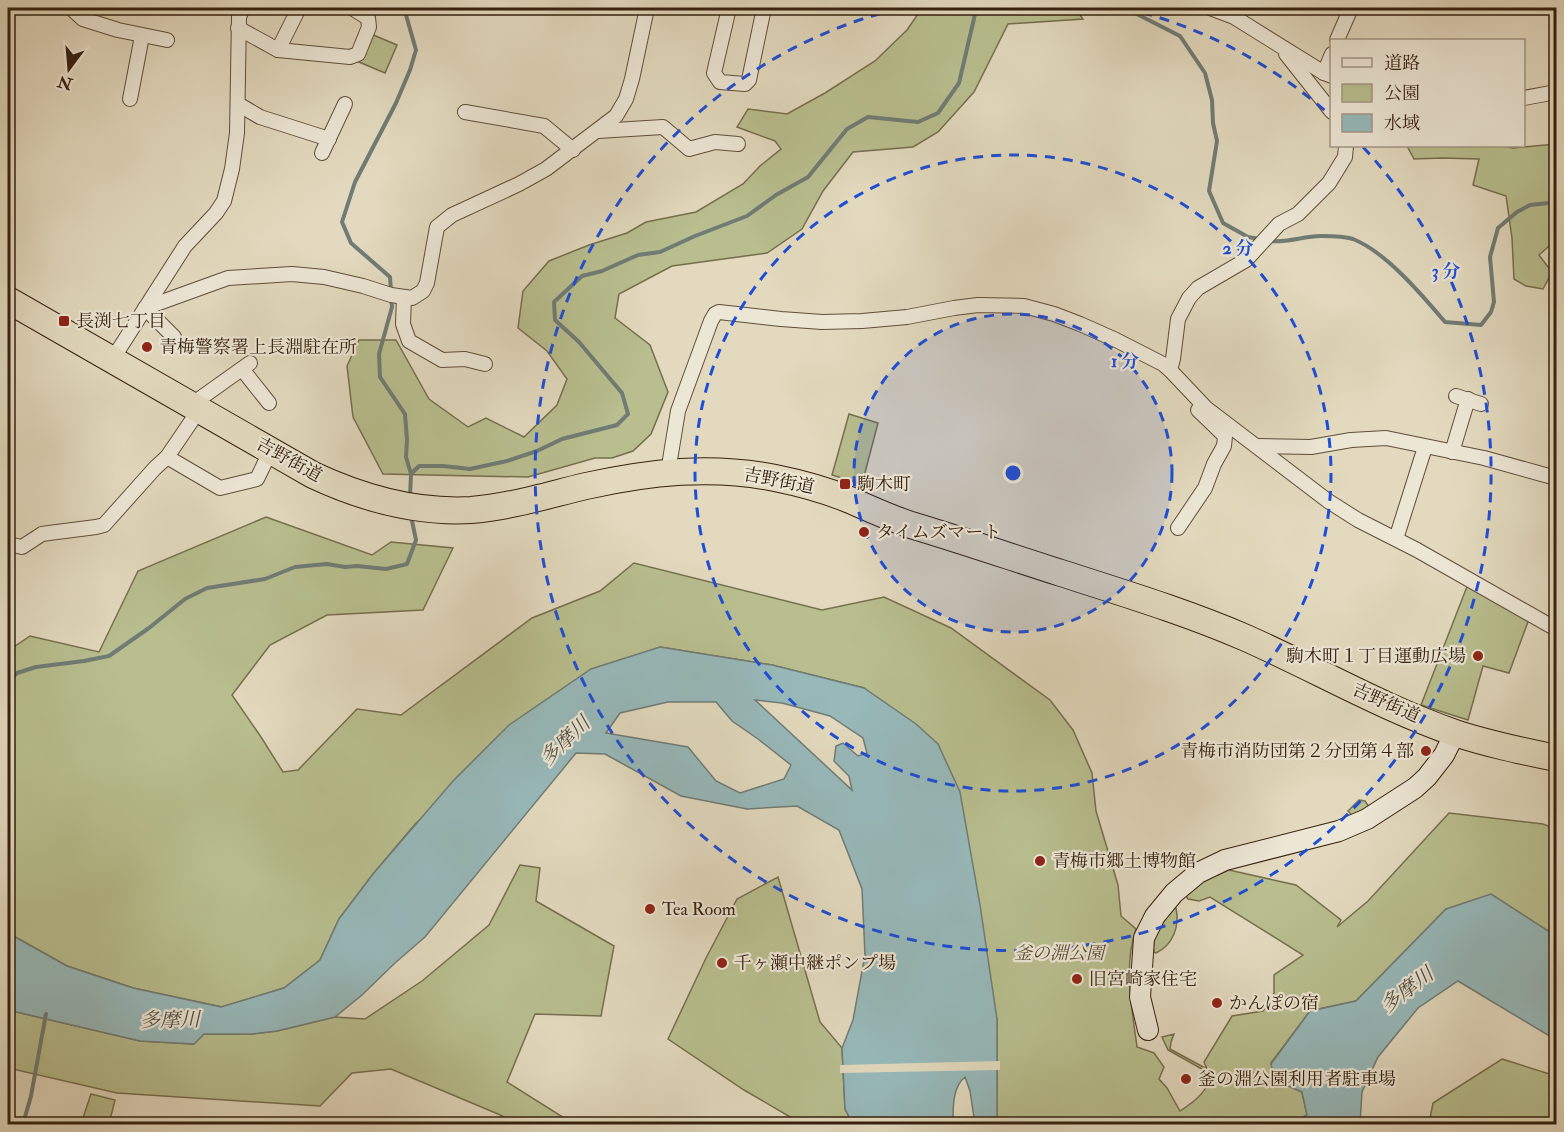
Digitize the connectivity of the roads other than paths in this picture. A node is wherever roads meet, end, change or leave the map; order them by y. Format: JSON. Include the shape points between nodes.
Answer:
{"nodes":[{"id":1,"x":71,"y":8,"type":"edge"},
{"id":2,"x":243,"y":8,"type":"edge"},
{"id":3,"x":299,"y":8,"type":"edge"},
{"id":4,"x":352,"y":8,"type":"edge"},
{"id":5,"x":647,"y":8,"type":"edge"},
{"id":6,"x":729,"y":8,"type":"edge"},
{"id":7,"x":764,"y":8,"type":"edge"},
{"id":8,"x":1210,"y":8,"type":"edge"},
{"id":9,"x":1351,"y":8,"type":"edge"},
{"id":10,"x":238,"y":28,"type":"junction"},
{"id":11,"x":142,"y":36,"type":"junction"},
{"id":12,"x":1337,"y":39,"type":"edge"},
{"id":13,"x":167,"y":40,"type":"dead end"},
{"id":14,"x":1279,"y":45,"type":"junction"},
{"id":15,"x":278,"y":50,"type":"junction"},
{"id":16,"x":1328,"y":74,"type":"edge"},
{"id":17,"x":1557,"y":93,"type":"edge"},
{"id":18,"x":1525,"y":98,"type":"edge"},
{"id":19,"x":130,"y":99,"type":"dead end"},
{"id":20,"x":238,"y":104,"type":"junction"},
{"id":21,"x":345,"y":104,"type":"dead end"},
{"id":22,"x":1330,"y":109,"type":"edge"},
{"id":23,"x":465,"y":112,"type":"dead end"},
{"id":24,"x":598,"y":131,"type":"junction"},
{"id":25,"x":328,"y":139,"type":"junction"},
{"id":26,"x":738,"y":144,"type":"dead end"},
{"id":27,"x":1346,"y":147,"type":"edge"},
{"id":28,"x":573,"y":150,"type":"junction"},
{"id":29,"x":322,"y":153,"type":"dead end"},
{"id":30,"x":398,"y":296,"type":"junction"},
{"id":31,"x":8,"y":300,"type":"edge"},
{"id":32,"x":144,"y":308,"type":"junction"},
{"id":33,"x":174,"y":337,"type":"dead end"},
{"id":34,"x":112,"y":360,"type":"junction"},
{"id":35,"x":485,"y":364,"type":"dead end"},
{"id":36,"x":1170,"y":370,"type":"junction"},
{"id":37,"x":1183,"y":384,"type":"junction"},
{"id":38,"x":1469,"y":400,"type":"dead end"},
{"id":39,"x":269,"y":403,"type":"dead end"},
{"id":40,"x":195,"y":408,"type":"junction"},
{"id":41,"x":1257,"y":446,"type":"junction"},
{"id":42,"x":1425,"y":447,"type":"junction"},
{"id":43,"x":271,"y":450,"type":"junction"},
{"id":44,"x":1452,"y":452,"type":"junction"},
{"id":45,"x":167,"y":457,"type":"junction"},
{"id":46,"x":668,"y":472,"type":"junction"},
{"id":47,"x":1557,"y":478,"type":"edge"},
{"id":48,"x":1178,"y":528,"type":"dead end"},
{"id":49,"x":1396,"y":539,"type":"junction"},
{"id":50,"x":8,"y":544,"type":"edge"},
{"id":51,"x":1557,"y":628,"type":"edge"},
{"id":52,"x":1455,"y":733,"type":"junction"},
{"id":53,"x":1557,"y":758,"type":"edge"},
{"id":54,"x":1148,"y":1030,"type":"dead end"}],
"edges":[{"from":1,"to":11,"type":"street","via":[[83,19]]},
{"from":2,"to":10,"type":"street"},
{"from":3,"to":15,"type":"street"},
{"from":4,"to":15,"type":"street","via":[[368,18],[369,27],[358,54],[351,57]]},
{"from":5,"to":24,"type":"street","via":[[626,99],[616,116]]},
{"from":6,"to":7,"type":"street","via":[[714,73],[720,82],[745,84]]},
{"from":8,"to":14,"type":"street","via":[[1234,17]]},
{"from":9,"to":12,"type":"street"},
{"from":10,"to":15,"type":"street"},
{"from":10,"to":20,"type":"street"},
{"from":11,"to":13,"type":"street"},
{"from":11,"to":19,"type":"street"},
{"from":14,"to":16,"type":"street"},
{"from":14,"to":22,"type":"street"},
{"from":17,"to":18,"type":"street"},
{"from":20,"to":25,"type":"street","via":[[260,117]]},
{"from":20,"to":32,"type":"street","via":[[232,170],[224,201],[185,246]]},
{"from":21,"to":25,"type":"street"},
{"from":23,"to":28,"type":"street","via":[[544,126]]},
{"from":24,"to":26,"type":"street","via":[[663,127],[689,149],[715,142]]},
{"from":24,"to":28,"type":"street"},
{"from":25,"to":29,"type":"street"},
{"from":27,"to":36,"type":"street","via":[[1345,157],[1329,183],[1298,214],[1279,224],[1246,260],[1198,288],[1189,298],[1178,319]]},
{"from":28,"to":30,"type":"street","via":[[546,170],[452,215],[437,227],[423,291],[412,298]]},
{"from":30,"to":32,"type":"street","via":[[324,277],[260,275],[228,278]]},
{"from":30,"to":35,"type":"street","via":[[409,341],[442,360],[465,359]]},
{"from":31,"to":34,"type":"highway","name":"吉野街道"},
{"from":32,"to":33,"type":"street"},
{"from":32,"to":34,"type":"street"},
{"from":34,"to":40,"type":"highway","name":"吉野街道"},
{"from":36,"to":37,"type":"street"},
{"from":36,"to":46,"type":"street","via":[[1090,328],[1024,306],[978,305],[907,317],[822,322],[720,312],[711,321],[678,411]]},
{"from":37,"to":41,"type":"street","via":[[1206,408]]},
{"from":37,"to":48,"type":"street","via":[[1184,394],[1225,436],[1205,488]]},
{"from":38,"to":44,"type":"street"},
{"from":39,"to":40,"type":"street","via":[[246,366]]},
{"from":40,"to":43,"type":"highway","name":"吉野街道"},
{"from":40,"to":45,"type":"street"},
{"from":41,"to":42,"type":"street","via":[[1311,447],[1386,438]]},
{"from":41,"to":49,"type":"street","via":[[1328,501]]},
{"from":42,"to":44,"type":"street"},
{"from":42,"to":49,"type":"street"},
{"from":43,"to":45,"type":"street","via":[[257,479],[220,488]]},
{"from":43,"to":46,"type":"highway","name":"吉野街道","via":[[349,491],[440,510],[508,505]]},
{"from":44,"to":47,"type":"street"},
{"from":45,"to":50,"type":"street","via":[[104,525],[42,534],[22,547]]},
{"from":46,"to":52,"type":"highway","name":"吉野街道","via":[[748,474],[828,492],[904,523],[1208,622]]},
{"from":49,"to":51,"type":"street"},
{"from":52,"to":53,"type":"highway","name":"吉野街道"},
{"from":52,"to":54,"type":"street","via":[[1427,777],[1367,819],[1339,831],[1225,860],[1198,873],[1174,893],[1150,923],[1143,945],[1140,997]]}]}
